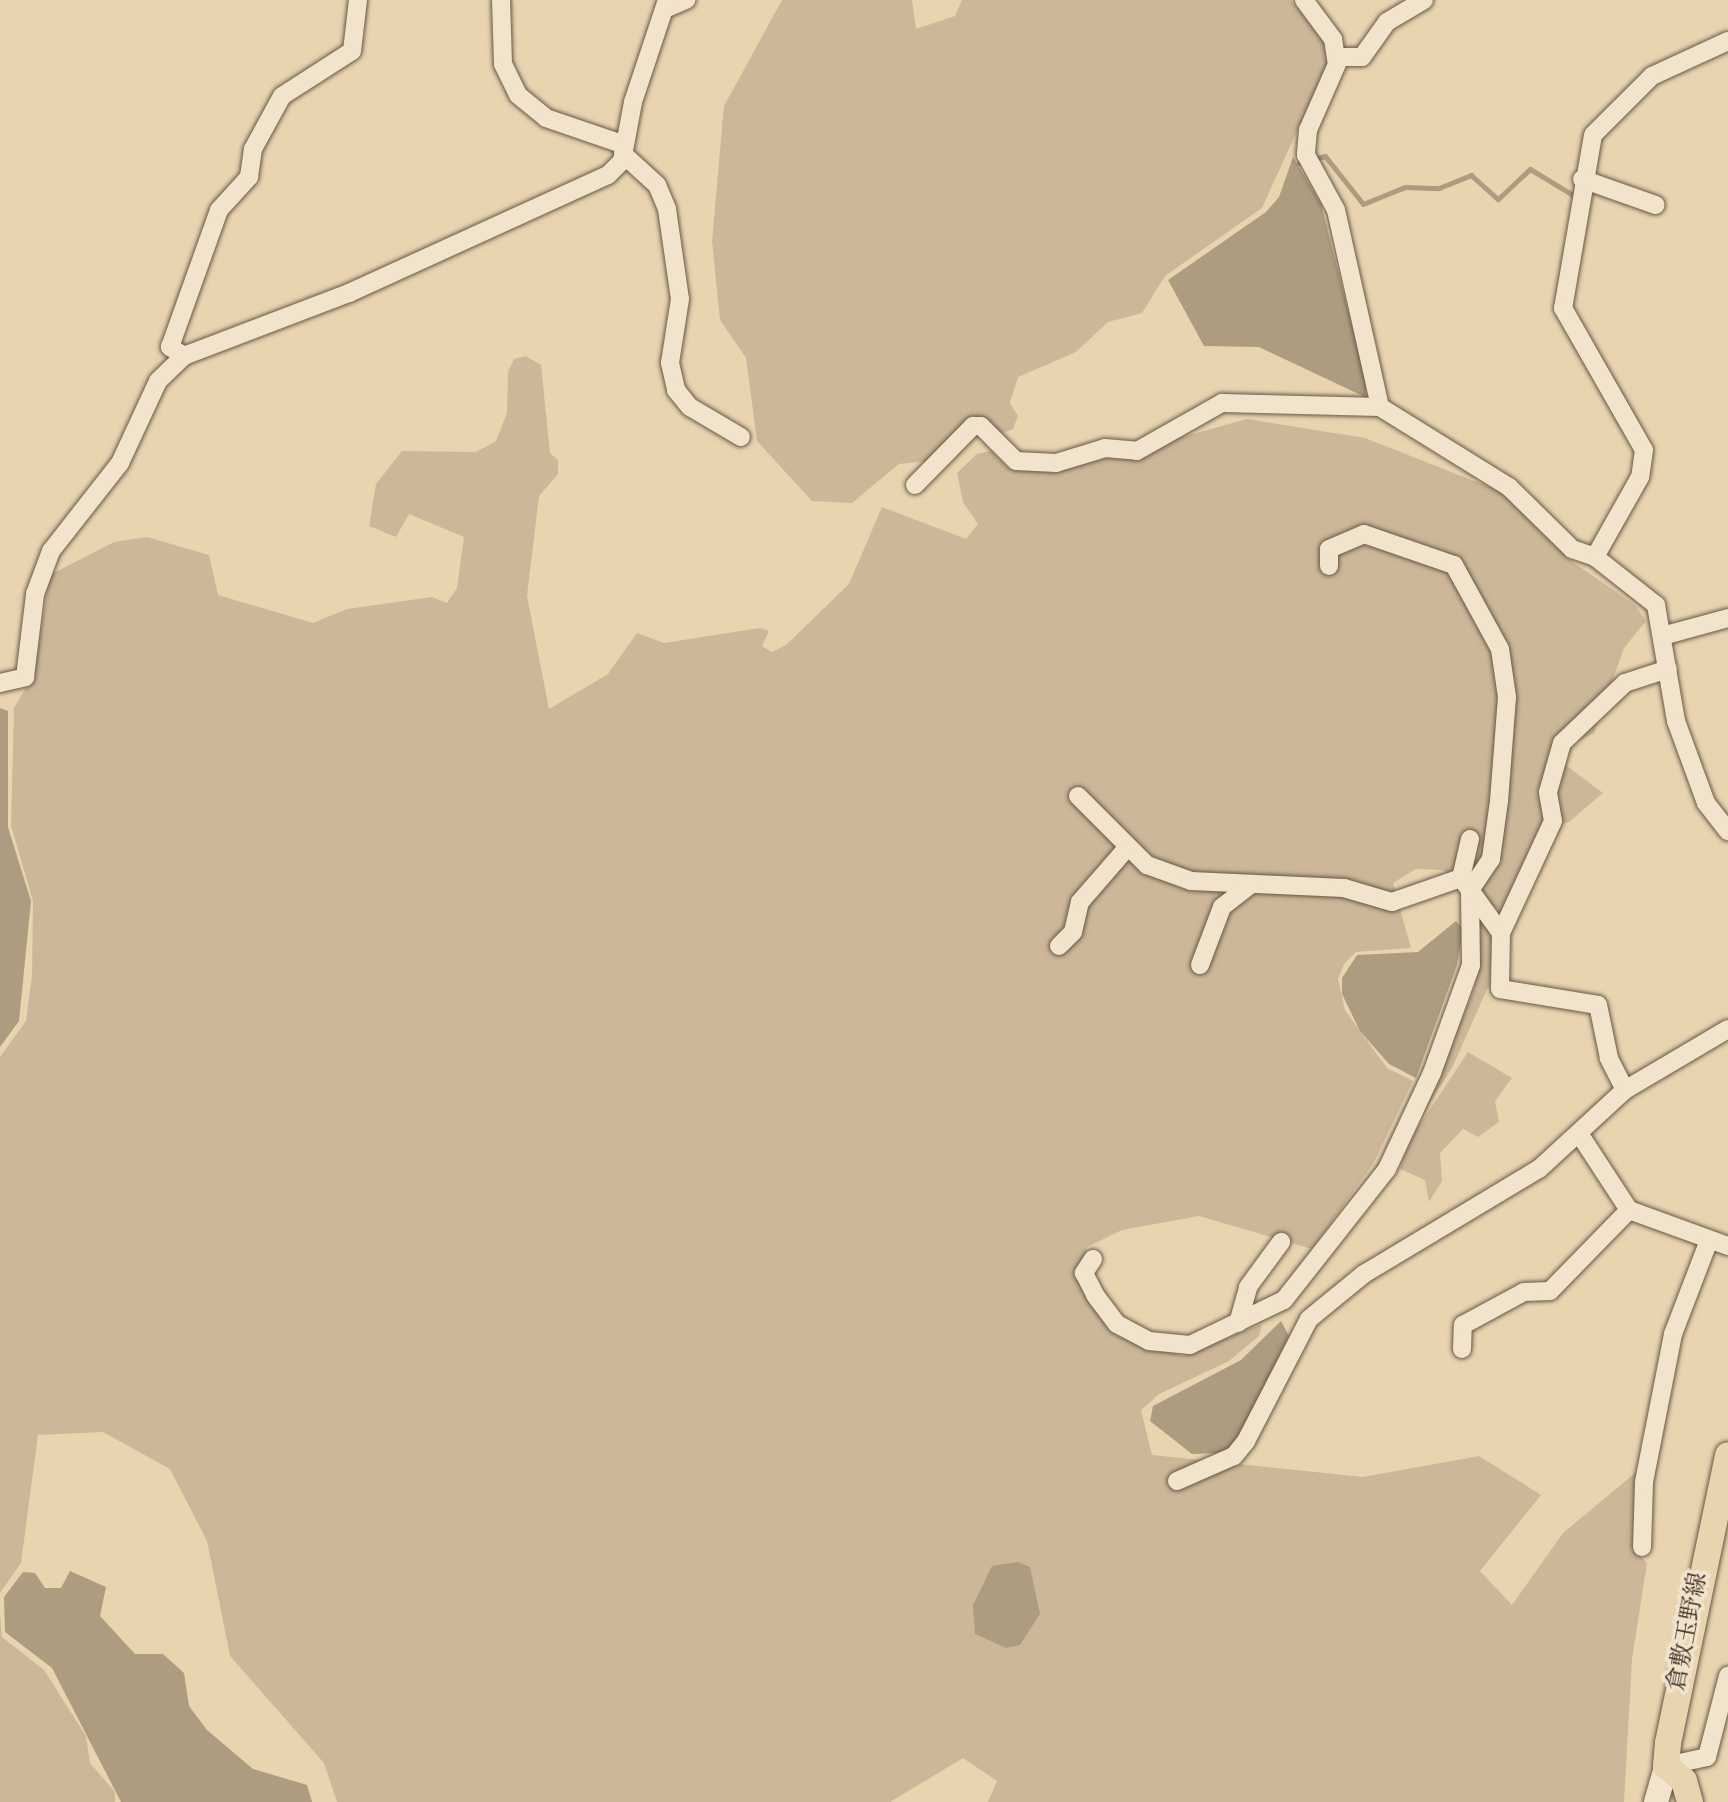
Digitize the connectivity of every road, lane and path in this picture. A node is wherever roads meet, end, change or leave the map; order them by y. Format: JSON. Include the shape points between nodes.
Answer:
{"nodes":[{"id":1,"x":358,"y":0,"type":"edge"},
{"id":2,"x":501,"y":0,"type":"edge"},
{"id":3,"x":686,"y":0,"type":"edge"},
{"id":4,"x":1304,"y":0,"type":"edge"},
{"id":5,"x":1424,"y":0,"type":"edge"},
{"id":6,"x":667,"y":4,"type":"edge"},
{"id":7,"x":1728,"y":41,"type":"edge"},
{"id":8,"x":1336,"y":57,"type":"junction"},
{"id":9,"x":624,"y":150,"type":"junction"},
{"id":10,"x":1587,"y":181,"type":"junction"},
{"id":11,"x":1656,"y":205,"type":"dead end"},
{"id":12,"x":184,"y":356,"type":"junction"},
{"id":13,"x":1380,"y":407,"type":"junction"},
{"id":14,"x":741,"y":437,"type":"dead end"},
{"id":15,"x":915,"y":485,"type":"dead end"},
{"id":16,"x":1595,"y":557,"type":"junction"},
{"id":17,"x":1329,"y":566,"type":"dead end"},
{"id":18,"x":1728,"y":618,"type":"edge"},
{"id":19,"x":1666,"y":635,"type":"junction"},
{"id":20,"x":1668,"y":669,"type":"junction"},
{"id":21,"x":0,"y":683,"type":"edge"},
{"id":22,"x":1078,"y":796,"type":"dead end"},
{"id":23,"x":1728,"y":831,"type":"edge"},
{"id":24,"x":1470,"y":839,"type":"dead end"},
{"id":25,"x":1126,"y":849,"type":"junction"},
{"id":26,"x":1251,"y":884,"type":"junction"},
{"id":27,"x":1465,"y":884,"type":"junction"},
{"id":28,"x":1502,"y":933,"type":"junction"},
{"id":29,"x":1059,"y":946,"type":"dead end"},
{"id":30,"x":1200,"y":965,"type":"dead end"},
{"id":31,"x":1728,"y":1029,"type":"edge"},
{"id":32,"x":1625,"y":1090,"type":"junction"},
{"id":33,"x":1580,"y":1135,"type":"junction"},
{"id":34,"x":1629,"y":1210,"type":"junction"},
{"id":35,"x":1709,"y":1240,"type":"junction"},
{"id":36,"x":1281,"y":1242,"type":"dead end"},
{"id":37,"x":1728,"y":1246,"type":"edge"},
{"id":38,"x":1093,"y":1259,"type":"dead end"},
{"id":39,"x":1284,"y":1300,"type":"junction"},
{"id":40,"x":1309,"y":1319,"type":"junction"},
{"id":41,"x":1238,"y":1323,"type":"junction"},
{"id":42,"x":1462,"y":1349,"type":"dead end"},
{"id":43,"x":1728,"y":1455,"type":"edge"},
{"id":44,"x":1177,"y":1481,"type":"dead end"},
{"id":45,"x":1642,"y":1547,"type":"dead end"},
{"id":46,"x":1728,"y":1676,"type":"edge"},
{"id":47,"x":1666,"y":1766,"type":"junction"},
{"id":48,"x":1656,"y":1802,"type":"edge"},
{"id":49,"x":1690,"y":1802,"type":"edge"}],
"edges":[{"from":1,"to":12,"type":"street","via":[[352,51],[282,96],[253,149],[249,177],[219,210],[170,347]]},
{"from":2,"to":9,"type":"street","via":[[503,64],[518,95],[546,118]]},
{"from":3,"to":6,"type":"street"},
{"from":4,"to":8,"type":"street","via":[[1333,39]]},
{"from":5,"to":8,"type":"street","via":[[1387,22],[1362,57]]},
{"from":6,"to":9,"type":"street"},
{"from":7,"to":10,"type":"street","via":[[1652,76],[1593,135]]},
{"from":8,"to":13,"type":"street","via":[[1331,85],[1308,130],[1308,161],[1336,210]]},
{"from":9,"to":12,"type":"street","via":[[608,175],[349,293]]},
{"from":9,"to":14,"type":"street","via":[[657,185],[667,209],[680,299],[670,363],[676,390],[691,407]]},
{"from":10,"to":11,"type":"street"},
{"from":10,"to":16,"type":"street","via":[[1564,317],[1644,450],[1640,477]]},
{"from":12,"to":21,"type":"street","via":[[158,381],[120,463],[51,551],[36,594],[25,677]]},
{"from":13,"to":15,"type":"street","via":[[1222,402],[1137,451],[1105,448],[1056,463],[1016,461],[981,426],[972,426]]},
{"from":13,"to":16,"type":"street","via":[[1509,487],[1572,549]]},
{"from":16,"to":19,"type":"street","via":[[1656,605]]},
{"from":17,"to":27,"type":"street","via":[[1329,550],[1364,534],[1454,565],[1500,649],[1507,697],[1491,859]]},
{"from":18,"to":19,"type":"street"},
{"from":19,"to":20,"type":"street"},
{"from":20,"to":23,"type":"street","via":[[1675,722],[1693,771]]},
{"from":20,"to":28,"type":"street","via":[[1625,683],[1562,743],[1548,792],[1553,821]]},
{"from":22,"to":25,"type":"street"},
{"from":24,"to":27,"type":"street"},
{"from":25,"to":26,"type":"street","via":[[1147,865],[1191,881]]},
{"from":25,"to":29,"type":"street","via":[[1080,902],[1073,932]]},
{"from":26,"to":27,"type":"street","via":[[1344,888],[1392,902]]},
{"from":26,"to":30,"type":"street","via":[[1222,907]]},
{"from":27,"to":28,"type":"street"},
{"from":27,"to":39,"type":"street","via":[[1469,976],[1427,1085],[1387,1169]]},
{"from":28,"to":32,"type":"street","via":[[1500,989],[1598,1004],[1609,1058]]},
{"from":31,"to":32,"type":"street"},
{"from":32,"to":33,"type":"street"},
{"from":33,"to":34,"type":"street"},
{"from":33,"to":40,"type":"street","via":[[1539,1169],[1364,1274]]},
{"from":34,"to":35,"type":"street"},
{"from":34,"to":42,"type":"street","via":[[1550,1291],[1524,1292],[1463,1325]]},
{"from":35,"to":37,"type":"street"},
{"from":35,"to":45,"type":"street","via":[[1673,1334],[1644,1482]]},
{"from":36,"to":41,"type":"street","via":[[1248,1287]]},
{"from":38,"to":41,"type":"street","via":[[1086,1281],[1117,1324],[1140,1338],[1190,1345]]},
{"from":39,"to":40,"type":"street"},
{"from":39,"to":41,"type":"street"},
{"from":40,"to":44,"type":"street","via":[[1234,1456]]},
{"from":43,"to":47,"type":"main road","name":"倉敷玉野線","via":[[1692,1609]]},
{"from":46,"to":47,"type":"street","via":[[1707,1756]]},
{"from":47,"to":48,"type":"main road"},
{"from":47,"to":49,"type":"main road","via":[[1684,1781]]}]}
